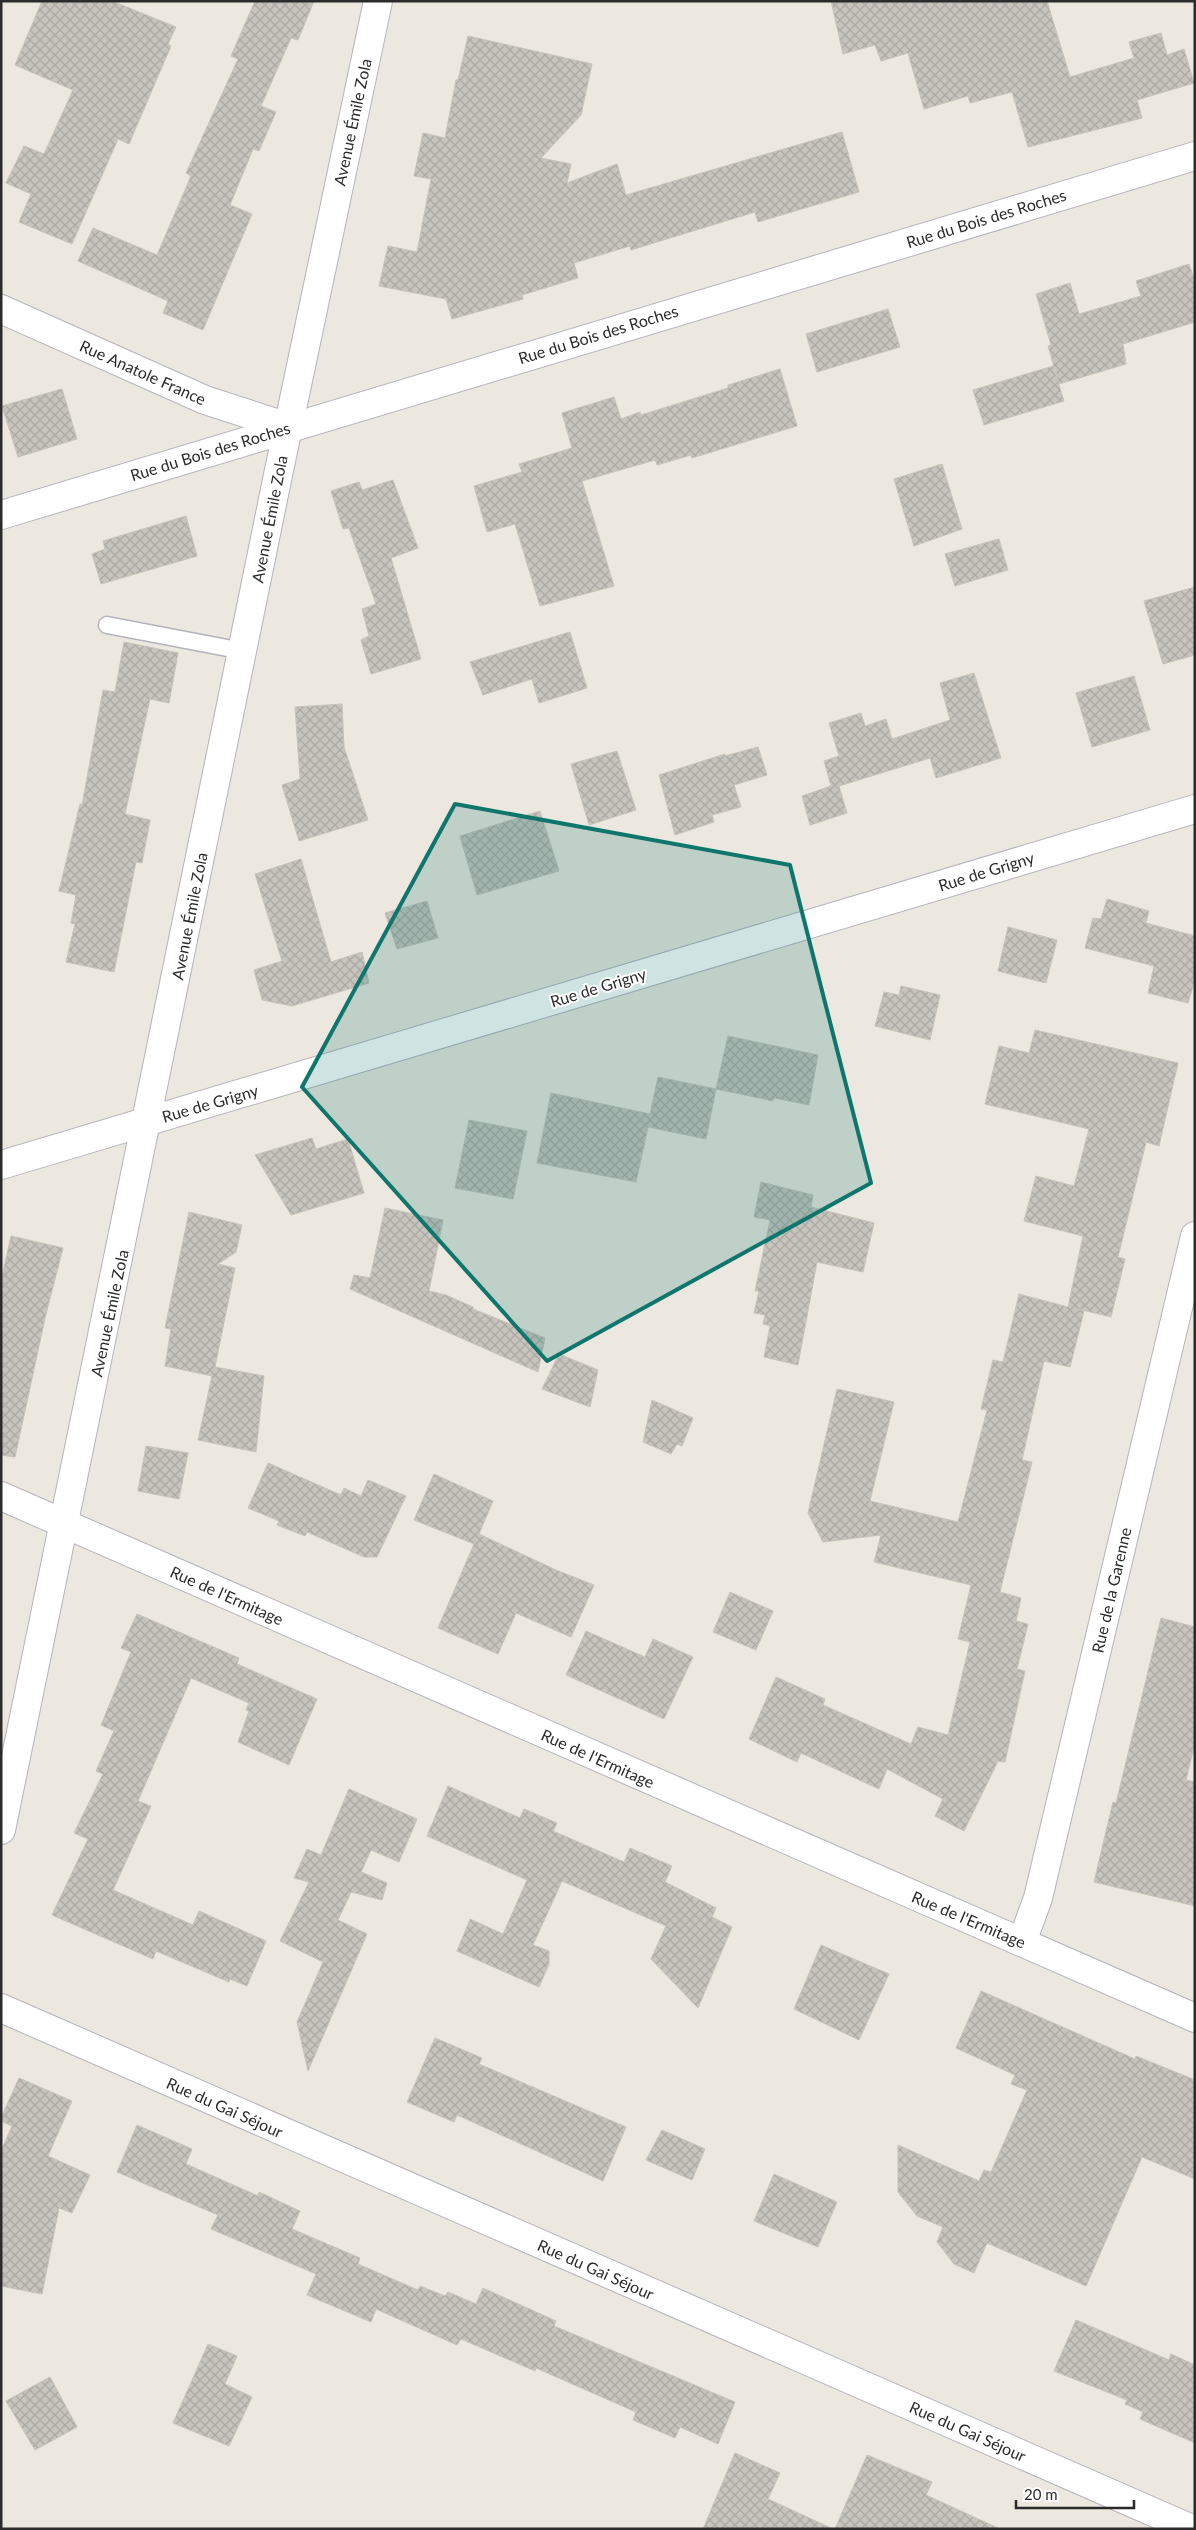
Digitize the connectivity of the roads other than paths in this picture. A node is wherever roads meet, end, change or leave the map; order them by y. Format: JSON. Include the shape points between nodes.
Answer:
{"nodes":[{"id":1,"x":378,"y":1,"type":"edge"},
{"id":2,"x":1195,"y":156,"type":"edge"},
{"id":3,"x":1,"y":309,"type":"edge"},
{"id":4,"x":288,"y":427,"type":"junction"},
{"id":5,"x":1,"y":515,"type":"edge"},
{"id":6,"x":107,"y":625,"type":"dead end"},
{"id":7,"x":243,"y":651,"type":"junction"},
{"id":8,"x":1195,"y":809,"type":"edge"},
{"id":9,"x":148,"y":1121,"type":"junction"},
{"id":10,"x":1,"y":1165,"type":"edge"},
{"id":11,"x":1195,"y":1236,"type":"edge"},
{"id":12,"x":1,"y":1496,"type":"edge"},
{"id":13,"x":65,"y":1525,"type":"junction"},
{"id":14,"x":1,"y":1830,"type":"edge"},
{"id":15,"x":1022,"y":1942,"type":"junction"},
{"id":16,"x":1,"y":2008,"type":"edge"},
{"id":17,"x":1195,"y":2018,"type":"edge"},
{"id":18,"x":1192,"y":2529,"type":"edge"}],
"edges":[{"from":1,"to":4,"type":"street","name":"Avenue Émile Zola"},
{"from":2,"to":4,"type":"street","name":"Rue du Bois des Roches"},
{"from":3,"to":4,"type":"street","name":"Rue Anatole France","via":[[205,400]]},
{"from":4,"to":5,"type":"street","name":"Rue du Bois des Roches"},
{"from":4,"to":7,"type":"street","name":"Avenue Émile Zola"},
{"from":6,"to":7,"type":"lane"},
{"from":7,"to":9,"type":"street","name":"Avenue Émile Zola"},
{"from":8,"to":9,"type":"street","name":"Rue de Grigny"},
{"from":9,"to":10,"type":"street","name":"Rue de Grigny"},
{"from":9,"to":13,"type":"street","name":"Avenue Émile Zola"},
{"from":11,"to":15,"type":"street","name":"Rue de la Garenne","via":[[1038,1898]]},
{"from":12,"to":13,"type":"street","name":"Rue de l'Ermitage"},
{"from":13,"to":14,"type":"street","name":"Avenue Émile Zola"},
{"from":13,"to":15,"type":"street","name":"Rue de l'Ermitage"},
{"from":15,"to":17,"type":"street","name":"Rue de l'Ermitage"},
{"from":16,"to":18,"type":"street","name":"Rue du Gai Séjour"}]}
